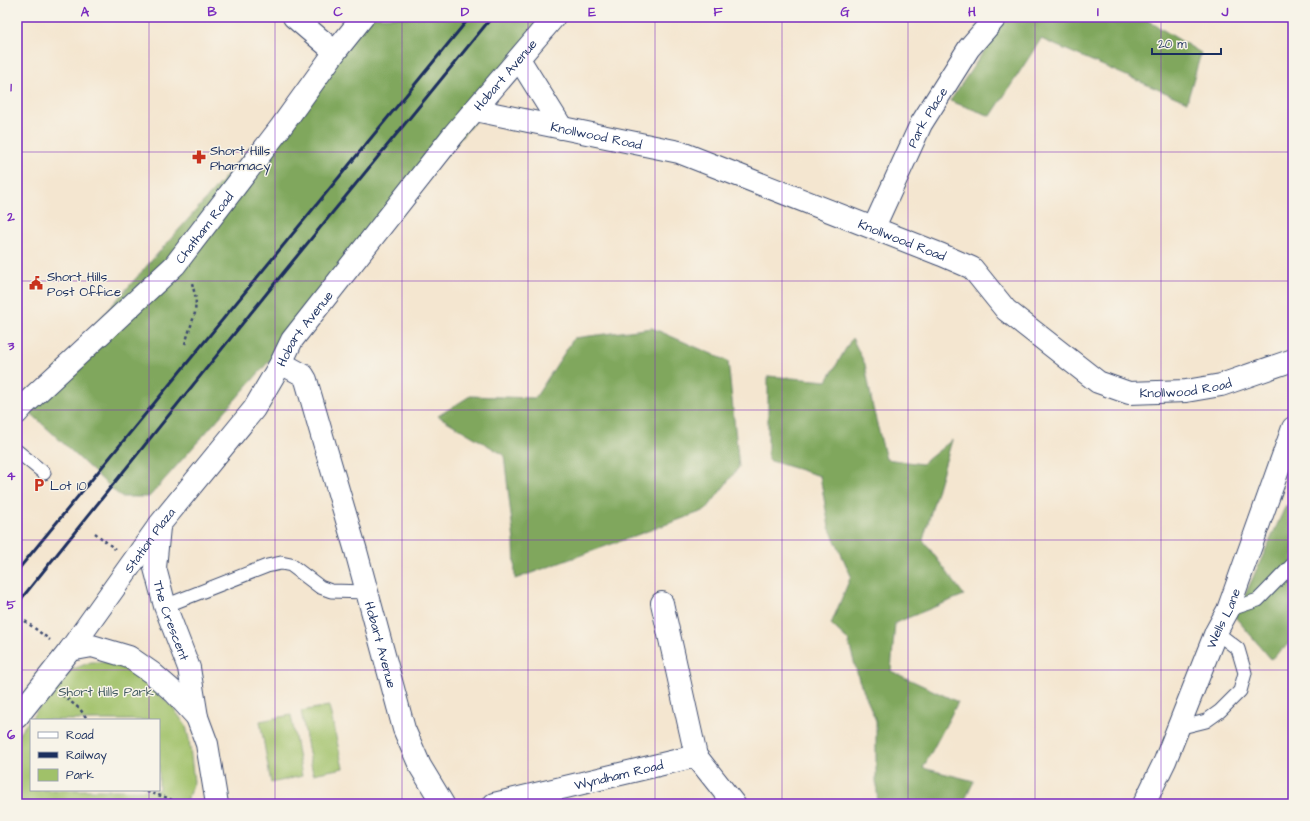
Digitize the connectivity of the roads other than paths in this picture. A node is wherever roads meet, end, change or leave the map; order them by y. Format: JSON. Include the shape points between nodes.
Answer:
{"nodes":[{"id":1,"x":294,"y":17,"type":"edge"},
{"id":2,"x":363,"y":17,"type":"edge"},
{"id":3,"x":554,"y":17,"type":"edge"},
{"id":4,"x":996,"y":17,"type":"edge"},
{"id":5,"x":335,"y":52,"type":"junction"},
{"id":6,"x":519,"y":59,"type":"junction"},
{"id":7,"x":475,"y":110,"type":"junction"},
{"id":8,"x":562,"y":128,"type":"junction"},
{"id":9,"x":874,"y":227,"type":"junction"},
{"id":10,"x":1293,"y":360,"type":"edge"},
{"id":11,"x":281,"y":363,"type":"junction"},
{"id":12,"x":17,"y":413,"type":"edge"},
{"id":13,"x":1293,"y":428,"type":"edge"},
{"id":14,"x":17,"y":451,"type":"edge"},
{"id":15,"x":44,"y":473,"type":"dead end"},
{"id":16,"x":160,"y":524,"type":"junction"},
{"id":17,"x":1293,"y":564,"type":"edge"},
{"id":18,"x":367,"y":592,"type":"junction"},
{"id":19,"x":662,"y":603,"type":"dead end"},
{"id":20,"x":165,"y":606,"type":"junction"},
{"id":21,"x":1228,"y":610,"type":"junction"},
{"id":22,"x":1216,"y":632,"type":"junction"},
{"id":23,"x":61,"y":647,"type":"junction"},
{"id":24,"x":17,"y":717,"type":"edge"},
{"id":25,"x":197,"y":717,"type":"junction"},
{"id":26,"x":1178,"y":728,"type":"junction"},
{"id":27,"x":696,"y":756,"type":"junction"},
{"id":28,"x":217,"y":804,"type":"edge"},
{"id":29,"x":443,"y":804,"type":"edge"},
{"id":30,"x":494,"y":804,"type":"edge"},
{"id":31,"x":734,"y":804,"type":"edge"},
{"id":32,"x":1144,"y":804,"type":"edge"}],
"edges":[{"from":1,"to":5,"type":"street"},
{"from":2,"to":5,"type":"street","name":"Chatham Road"},
{"from":3,"to":6,"type":"street","name":"Hobart Avenue"},
{"from":4,"to":9,"type":"street","name":"Park Place","via":[[970,48],[921,124]]},
{"from":5,"to":12,"type":"street","name":"Chatham Road","via":[[175,265]]},
{"from":6,"to":7,"type":"street","name":"Hobart Avenue"},
{"from":6,"to":8,"type":"street"},
{"from":7,"to":8,"type":"street","name":"Knollwood Road"},
{"from":7,"to":11,"type":"street","name":"Hobart Avenue","via":[[292,340]]},
{"from":8,"to":9,"type":"street","name":"Knollwood Road","via":[[679,152]]},
{"from":9,"to":10,"type":"street","name":"Knollwood Road","via":[[972,268],[1006,310],[1049,345],[1098,382],[1128,393],[1221,385]]},
{"from":11,"to":16,"type":"street","name":"Station Plaza","via":[[254,409]]},
{"from":11,"to":18,"type":"street","name":"Hobart Avenue","via":[[303,375],[306,380]]},
{"from":13,"to":21,"type":"street","name":"Wells Lane"},
{"from":14,"to":15,"type":"lane"},
{"from":16,"to":20,"type":"street","name":"The Crescent","via":[[155,568]]},
{"from":16,"to":23,"type":"street","name":"Station Plaza"},
{"from":17,"to":21,"type":"lane","via":[[1258,600]]},
{"from":18,"to":20,"type":"lane","via":[[325,589],[291,565],[281,563],[267,566]]},
{"from":18,"to":29,"type":"street","name":"Hobart Avenue","via":[[404,729],[420,766]]},
{"from":19,"to":27,"type":"street"},
{"from":20,"to":25,"type":"street","name":"The Crescent","via":[[189,668]]},
{"from":21,"to":22,"type":"street","name":"Wells Lane"},
{"from":22,"to":26,"type":"street","name":"Wells Lane"},
{"from":22,"to":26,"type":"lane","via":[[1238,649],[1245,672],[1240,691],[1206,721]]},
{"from":23,"to":24,"type":"street","name":"Station Plaza"},
{"from":23,"to":25,"type":"street","name":"The Crescent","via":[[92,646],[129,657],[175,692]]},
{"from":25,"to":28,"type":"street","name":"The Crescent","via":[[207,744]]},
{"from":26,"to":32,"type":"street","name":"Wells Lane"},
{"from":27,"to":30,"type":"street","name":"Wyndham Road"},
{"from":27,"to":31,"type":"street"}]}
